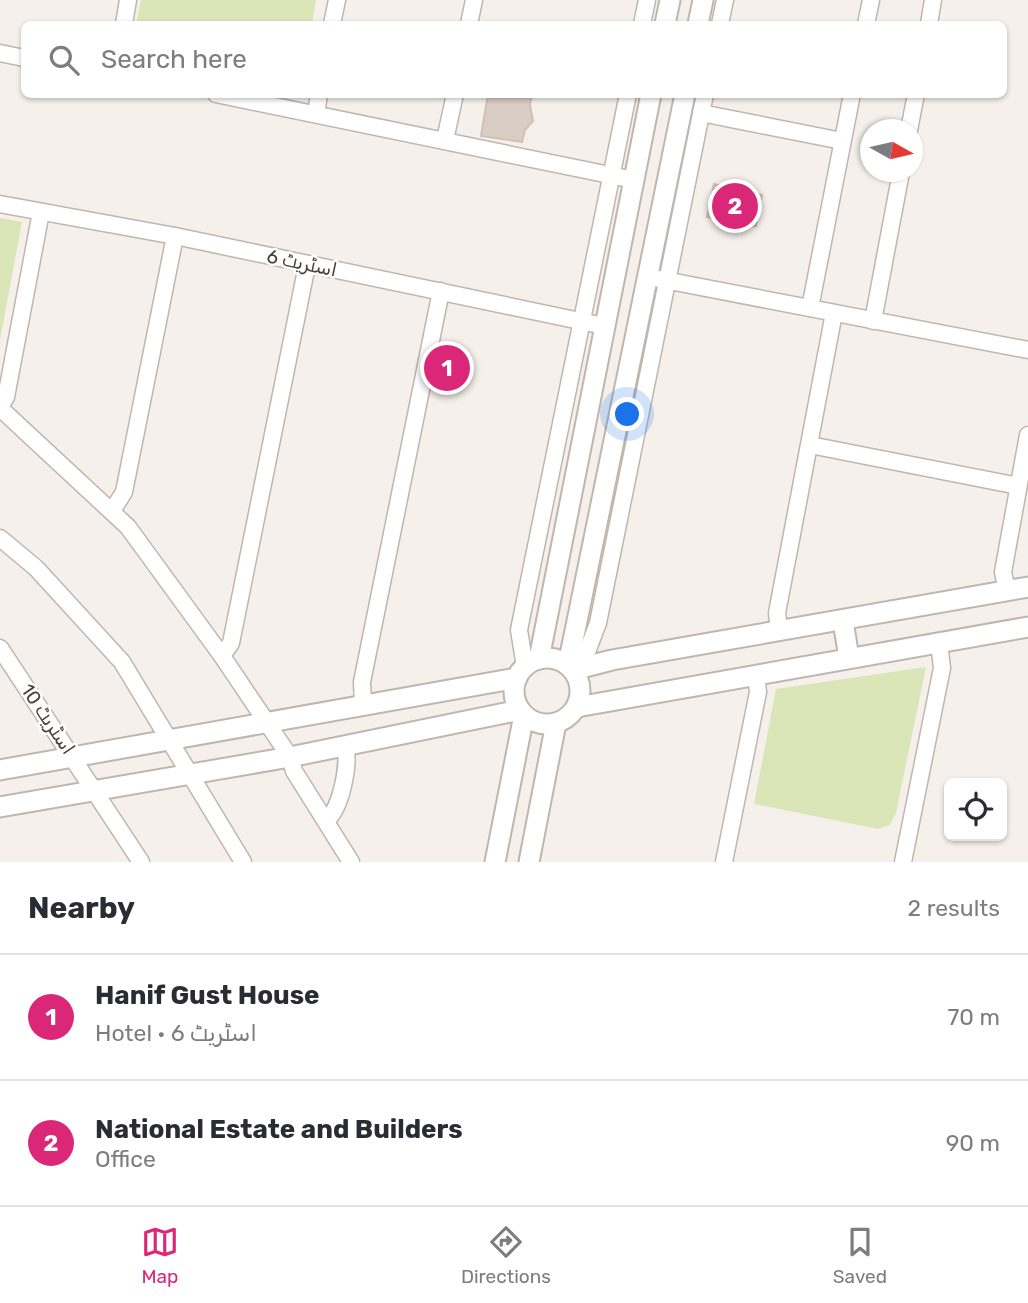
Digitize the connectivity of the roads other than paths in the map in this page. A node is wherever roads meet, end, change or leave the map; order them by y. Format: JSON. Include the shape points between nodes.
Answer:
{"nodes":[{"id":1,"x":128,"y":0,"type":"edge"},
{"id":2,"x":337,"y":0,"type":"edge"},
{"id":3,"x":474,"y":0,"type":"edge"},
{"id":4,"x":647,"y":0,"type":"edge"},
{"id":5,"x":670,"y":0,"type":"edge"},
{"id":6,"x":703,"y":0,"type":"edge"},
{"id":7,"x":725,"y":0,"type":"edge"},
{"id":8,"x":871,"y":0,"type":"edge"},
{"id":9,"x":933,"y":0,"type":"edge"},
{"id":10,"x":124,"y":21,"type":"edge"},
{"id":11,"x":333,"y":21,"type":"edge"},
{"id":12,"x":470,"y":21,"type":"edge"},
{"id":13,"x":643,"y":21,"type":"edge"},
{"id":14,"x":666,"y":21,"type":"edge"},
{"id":15,"x":699,"y":21,"type":"edge"},
{"id":16,"x":721,"y":21,"type":"edge"},
{"id":17,"x":867,"y":21,"type":"edge"},
{"id":18,"x":930,"y":21,"type":"edge"},
{"id":19,"x":0,"y":53,"type":"edge"},
{"id":20,"x":21,"y":57,"type":"edge"},
{"id":21,"x":236,"y":98,"type":"edge"},
{"id":22,"x":318,"y":98,"type":"edge"},
{"id":23,"x":454,"y":98,"type":"edge"},
{"id":24,"x":627,"y":98,"type":"edge"},
{"id":25,"x":650,"y":98,"type":"edge"},
{"id":26,"x":684,"y":98,"type":"edge"},
{"id":27,"x":704,"y":98,"type":"edge"},
{"id":28,"x":851,"y":98,"type":"edge"},
{"id":29,"x":914,"y":98,"type":"edge"},
{"id":30,"x":701,"y":113,"type":"junction"},
{"id":31,"x":316,"y":114,"type":"junction"},
{"id":32,"x":911,"y":119,"type":"edge"},
{"id":33,"x":446,"y":140,"type":"junction"},
{"id":34,"x":842,"y":141,"type":"junction"},
{"id":35,"x":612,"y":175,"type":"junction"},
{"id":36,"x":634,"y":180,"type":"junction"},
{"id":37,"x":899,"y":182,"type":"edge"},
{"id":38,"x":0,"y":204,"type":"edge"},
{"id":39,"x":41,"y":212,"type":"junction"},
{"id":40,"x":175,"y":236,"type":"junction"},
{"id":41,"x":307,"y":265,"type":"junction"},
{"id":42,"x":616,"y":271,"type":"junction"},
{"id":43,"x":648,"y":277,"type":"junction"},
{"id":44,"x":668,"y":282,"type":"junction"},
{"id":45,"x":441,"y":291,"type":"junction"},
{"id":46,"x":810,"y":307,"type":"junction"},
{"id":47,"x":834,"y":313,"type":"junction"},
{"id":48,"x":873,"y":321,"type":"junction"},
{"id":49,"x":583,"y":322,"type":"junction"},
{"id":50,"x":604,"y":326,"type":"junction"},
{"id":51,"x":1028,"y":351,"type":"edge"},
{"id":52,"x":0,"y":408,"type":"edge"},
{"id":53,"x":1028,"y":436,"type":"edge"},
{"id":54,"x":810,"y":446,"type":"junction"},
{"id":55,"x":1018,"y":486,"type":"junction"},
{"id":56,"x":112,"y":511,"type":"junction"},
{"id":57,"x":0,"y":538,"type":"edge"},
{"id":58,"x":1028,"y":587,"type":"edge"},
{"id":59,"x":1007,"y":591,"type":"junction"},
{"id":60,"x":843,"y":621,"type":"junction"},
{"id":61,"x":1028,"y":627,"type":"edge"},
{"id":62,"x":779,"y":630,"type":"junction"},
{"id":63,"x":939,"y":643,"type":"junction"},
{"id":64,"x":0,"y":648,"type":"edge"},
{"id":65,"x":222,"y":656,"type":"junction"},
{"id":66,"x":849,"y":659,"type":"junction"},
{"id":67,"x":527,"y":668,"type":"junction"},
{"id":68,"x":570,"y":668,"type":"junction"},
{"id":69,"x":756,"y":675,"type":"junction"},
{"id":70,"x":363,"y":704,"type":"junction"},
{"id":71,"x":577,"y":706,"type":"junction"},
{"id":72,"x":522,"y":712,"type":"junction"},
{"id":73,"x":267,"y":723,"type":"junction"},
{"id":74,"x":556,"y":723,"type":"junction"},
{"id":75,"x":170,"y":738,"type":"junction"},
{"id":76,"x":345,"y":746,"type":"junction"},
{"id":77,"x":73,"y":757,"type":"junction"},
{"id":78,"x":290,"y":757,"type":"junction"},
{"id":79,"x":0,"y":770,"type":"edge"},
{"id":80,"x":189,"y":774,"type":"junction"},
{"id":81,"x":95,"y":790,"type":"junction"},
{"id":82,"x":0,"y":807,"type":"edge"},
{"id":83,"x":326,"y":820,"type":"junction"},
{"id":84,"x":141,"y":862,"type":"edge"},
{"id":85,"x":243,"y":862,"type":"edge"},
{"id":86,"x":351,"y":862,"type":"edge"},
{"id":87,"x":495,"y":862,"type":"edge"},
{"id":88,"x":529,"y":862,"type":"edge"},
{"id":89,"x":724,"y":862,"type":"edge"},
{"id":90,"x":903,"y":862,"type":"edge"}],
"edges":[{"from":1,"to":10,"type":"street"},
{"from":2,"to":11,"type":"street"},
{"from":3,"to":12,"type":"street"},
{"from":4,"to":13,"type":"street"},
{"from":5,"to":14,"type":"street"},
{"from":6,"to":15,"type":"street"},
{"from":7,"to":16,"type":"street"},
{"from":8,"to":17,"type":"street"},
{"from":9,"to":18,"type":"street"},
{"from":19,"to":20,"type":"street"},
{"from":21,"to":31,"type":"street"},
{"from":22,"to":31,"type":"street"},
{"from":23,"to":33,"type":"street"},
{"from":24,"to":35,"type":"street"},
{"from":25,"to":36,"type":"street"},
{"from":26,"to":43,"type":"street"},
{"from":27,"to":30,"type":"street"},
{"from":28,"to":34,"type":"street"},
{"from":29,"to":32,"type":"street"},
{"from":30,"to":34,"type":"street"},
{"from":30,"to":44,"type":"street"},
{"from":31,"to":33,"type":"street"},
{"from":33,"to":35,"type":"street"},
{"from":34,"to":46,"type":"street"},
{"from":35,"to":36,"type":"street"},
{"from":35,"to":49,"type":"street"},
{"from":36,"to":42,"type":"street"},
{"from":37,"to":48,"type":"street"},
{"from":38,"to":39,"type":"street","name":"اسٹریٹ 6"},
{"from":39,"to":40,"type":"street","name":"اسٹریٹ 6"},
{"from":39,"to":52,"type":"street","via":[[6,397]]},
{"from":40,"to":41,"type":"street","name":"اسٹریٹ 6"},
{"from":40,"to":56,"type":"street","via":[[124,492]]},
{"from":41,"to":45,"type":"street","name":"اسٹریٹ 6"},
{"from":41,"to":65,"type":"street","via":[[231,643]]},
{"from":42,"to":43,"type":"street"},
{"from":42,"to":50,"type":"street"},
{"from":43,"to":44,"type":"street"},
{"from":43,"to":68,"type":"street"},
{"from":44,"to":46,"type":"street"},
{"from":44,"to":68,"type":"street","via":[[598,623],[587,652]]},
{"from":45,"to":49,"type":"street","name":"اسٹریٹ 6"},
{"from":45,"to":70,"type":"street","via":[[362,682]]},
{"from":46,"to":47,"type":"street"},
{"from":47,"to":48,"type":"street"},
{"from":47,"to":54,"type":"street"},
{"from":48,"to":51,"type":"street"},
{"from":49,"to":50,"type":"street","name":"اسٹریٹ 6"},
{"from":49,"to":67,"type":"street","via":[[519,630]]},
{"from":50,"to":67,"type":"street"},
{"from":52,"to":56,"type":"street"},
{"from":53,"to":55,"type":"street"},
{"from":54,"to":55,"type":"street"},
{"from":54,"to":62,"type":"street","via":[[777,613]]},
{"from":55,"to":59,"type":"street","via":[[1003,572]]},
{"from":56,"to":65,"type":"street"},
{"from":57,"to":75,"type":"street","via":[[36,568],[122,662]]},
{"from":58,"to":59,"type":"street"},
{"from":59,"to":60,"type":"street"},
{"from":60,"to":62,"type":"street"},
{"from":60,"to":66,"type":"street"},
{"from":61,"to":63,"type":"street"},
{"from":62,"to":68,"type":"street"},
{"from":63,"to":66,"type":"street"},
{"from":63,"to":90,"type":"street","via":[[942,668]]},
{"from":64,"to":77,"type":"street","name":"اسٹریٹ 10"},
{"from":65,"to":73,"type":"street"},
{"from":66,"to":69,"type":"street"},
{"from":67,"to":68,"type":"street","via":[[557,659]]},
{"from":67,"to":70,"type":"street"},
{"from":67,"to":72,"type":"street","via":[[514,695]]},
{"from":68,"to":71,"type":"street","via":[[580,684]]},
{"from":69,"to":71,"type":"street"},
{"from":69,"to":89,"type":"street","via":[[758,692]]},
{"from":70,"to":73,"type":"street"},
{"from":71,"to":74,"type":"street"},
{"from":72,"to":74,"type":"street","via":[[539,723]]},
{"from":72,"to":76,"type":"street"},
{"from":72,"to":87,"type":"street"},
{"from":73,"to":75,"type":"street"},
{"from":73,"to":78,"type":"street"},
{"from":74,"to":88,"type":"street"},
{"from":75,"to":77,"type":"street"},
{"from":75,"to":80,"type":"street"},
{"from":76,"to":78,"type":"street"},
{"from":76,"to":83,"type":"street","via":[[347,766],[335,812]]},
{"from":77,"to":79,"type":"street"},
{"from":77,"to":81,"type":"street","name":"اسٹریٹ 10"},
{"from":78,"to":80,"type":"street"},
{"from":78,"to":83,"type":"street"},
{"from":80,"to":81,"type":"street"},
{"from":80,"to":85,"type":"street"},
{"from":81,"to":82,"type":"street"},
{"from":81,"to":84,"type":"street","name":"اسٹریٹ 10"},
{"from":83,"to":86,"type":"street"}]}
